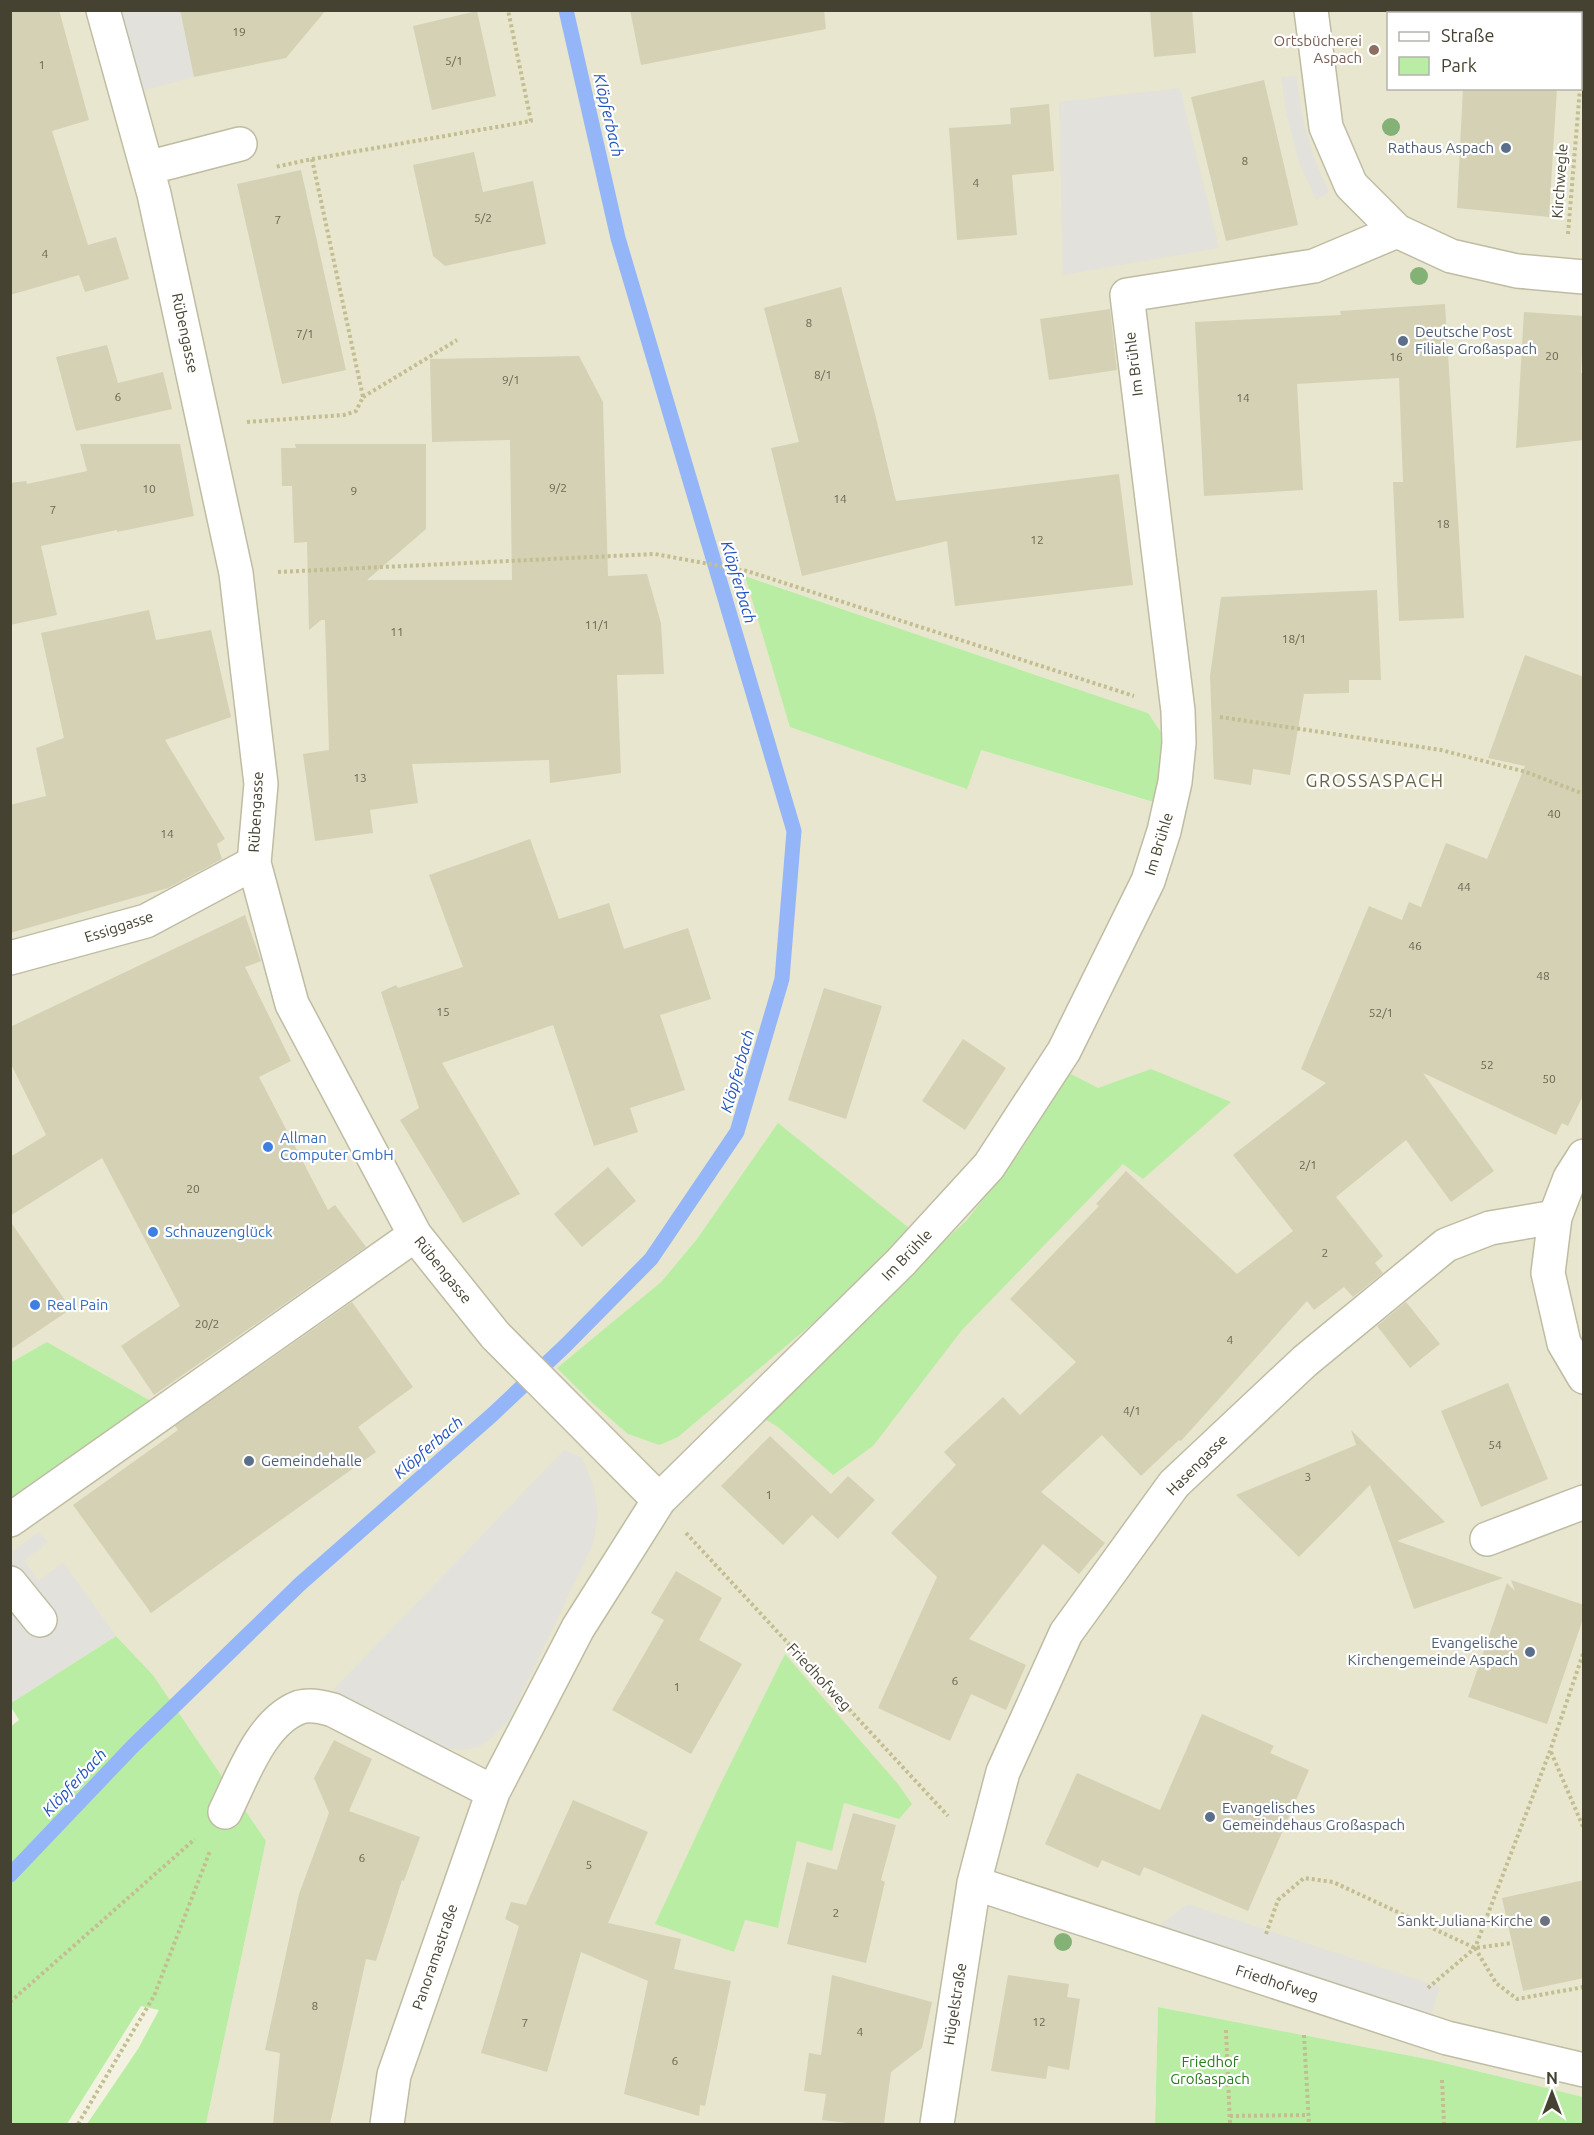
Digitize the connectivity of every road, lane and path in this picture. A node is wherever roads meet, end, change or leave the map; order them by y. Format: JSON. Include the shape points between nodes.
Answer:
{"nodes":[{"id":1,"x":103,"y":10,"type":"edge"},
{"id":2,"x":508,"y":10,"type":"edge"},
{"id":3,"x":1311,"y":10,"type":"edge"},
{"id":4,"x":1584,"y":39,"type":"edge"},
{"id":5,"x":1582,"y":64,"type":"edge"},
{"id":6,"x":1580,"y":90,"type":"edge"},
{"id":7,"x":240,"y":144,"type":"dead end"},
{"id":8,"x":312,"y":159,"type":"junction"},
{"id":9,"x":147,"y":168,"type":"junction"},
{"id":10,"x":267,"y":169,"type":"dead end"},
{"id":11,"x":1397,"y":231,"type":"junction"},
{"id":12,"x":1574,"y":276,"type":"edge"},
{"id":13,"x":457,"y":340,"type":"dead end"},
{"id":14,"x":363,"y":397,"type":"junction"},
{"id":15,"x":205,"y":426,"type":"junction"},
{"id":16,"x":236,"y":573,"type":"junction"},
{"id":17,"x":1178,"y":711,"type":"junction"},
{"id":18,"x":1584,"y":794,"type":"edge"},
{"id":19,"x":254,"y":863,"type":"junction"},
{"id":20,"x":10,"y":958,"type":"edge"},
{"id":21,"x":1584,"y":1156,"type":"edge"},
{"id":22,"x":1555,"y":1217,"type":"junction"},
{"id":23,"x":415,"y":1235,"type":"junction"},
{"id":24,"x":1584,"y":1377,"type":"edge"},
{"id":25,"x":659,"y":1500,"type":"junction"},
{"id":26,"x":1584,"y":1502,"type":"edge"},
{"id":27,"x":10,"y":1520,"type":"edge"},
{"id":28,"x":1487,"y":1539,"type":"dead end"},
{"id":29,"x":10,"y":1583,"type":"edge"},
{"id":30,"x":40,"y":1620,"type":"dead end"},
{"id":31,"x":1584,"y":1652,"type":"edge"},
{"id":32,"x":1550,"y":1751,"type":"junction"},
{"id":33,"x":493,"y":1792,"type":"junction"},
{"id":34,"x":225,"y":1812,"type":"junction"},
{"id":35,"x":1584,"y":1829,"type":"edge"},
{"id":36,"x":981,"y":1851,"type":"junction"},
{"id":37,"x":974,"y":1883,"type":"junction"},
{"id":38,"x":1512,"y":1943,"type":"dead end"},
{"id":39,"x":1475,"y":1948,"type":"junction"},
{"id":40,"x":1253,"y":1967,"type":"junction"},
{"id":41,"x":1584,"y":1987,"type":"edge"},
{"id":42,"x":1303,"y":1991,"type":"junction"},
{"id":43,"x":10,"y":2002,"type":"edge"},
{"id":44,"x":1389,"y":2020,"type":"junction"},
{"id":45,"x":1226,"y":2030,"type":"dead end"},
{"id":46,"x":1584,"y":2070,"type":"edge"},
{"id":47,"x":1308,"y":2115,"type":"junction"},
{"id":48,"x":1230,"y":2116,"type":"junction"},
{"id":49,"x":1584,"y":2119,"type":"edge"},
{"id":50,"x":78,"y":2124,"type":"edge"},
{"id":51,"x":387,"y":2124,"type":"edge"},
{"id":52,"x":937,"y":2124,"type":"edge"},
{"id":53,"x":1230,"y":2124,"type":"edge"},
{"id":54,"x":1309,"y":2124,"type":"edge"},
{"id":55,"x":1583,"y":2124,"type":"edge"}],
"edges":[{"from":1,"to":9,"type":"street","name":"Rübengasse"},
{"from":2,"to":8,"type":"path","via":[[531,121]]},
{"from":3,"to":11,"type":"street","via":[[1326,127],[1351,185]]},
{"from":4,"to":5,"type":"path"},
{"from":6,"to":12,"type":"path","name":"Kirchwegle"},
{"from":7,"to":9,"type":"street"},
{"from":8,"to":10,"type":"path"},
{"from":8,"to":14,"type":"path"},
{"from":9,"to":15,"type":"street","name":"Rübengasse"},
{"from":11,"to":12,"type":"street","via":[[1451,256],[1517,271]]},
{"from":11,"to":17,"type":"street","name":"Im Brühle","via":[[1314,266],[1126,295]]},
{"from":13,"to":14,"type":"path"},
{"from":14,"to":15,"type":"path","via":[[356,411],[344,415]]},
{"from":15,"to":16,"type":"street","name":"Rübengasse"},
{"from":16,"to":17,"type":"path","via":[[655,554],[747,571]]},
{"from":16,"to":19,"type":"street","name":"Rübengasse","via":[[261,784]]},
{"from":17,"to":18,"type":"path","via":[[1441,750],[1526,772]]},
{"from":17,"to":25,"type":"street","name":"Im Brühle","via":[[1175,782],[1148,881],[1064,1051],[989,1166],[901,1262]]},
{"from":19,"to":20,"type":"street","name":"Essiggasse","via":[[146,921]]},
{"from":19,"to":23,"type":"street","name":"Rübengasse","via":[[292,1004]]},
{"from":21,"to":22,"type":"street","via":[[1570,1178]]},
{"from":22,"to":24,"type":"street","via":[[1548,1273],[1564,1343]]},
{"from":22,"to":36,"type":"street","name":"Hasengasse","via":[[1490,1228],[1446,1245],[1305,1361],[1174,1484],[1066,1633],[1004,1772]]},
{"from":23,"to":25,"type":"street","name":"Rübengasse","via":[[495,1335]]},
{"from":23,"to":27,"type":"street"},
{"from":25,"to":33,"type":"street","name":"Panoramastraße","via":[[569,1622]]},
{"from":25,"to":36,"type":"path","name":"Friedhofweg"},
{"from":26,"to":28,"type":"street"},
{"from":29,"to":30,"type":"street"},
{"from":31,"to":32,"type":"path"},
{"from":32,"to":35,"type":"path"},
{"from":32,"to":39,"type":"path"},
{"from":33,"to":34,"type":"street","via":[[333,1710],[302,1707],[284,1716],[263,1736]]},
{"from":33,"to":51,"type":"street","name":"Panoramastraße","via":[[394,2075]]},
{"from":34,"to":43,"type":"path"},
{"from":34,"to":50,"type":"path","via":[[154,1996]]},
{"from":36,"to":37,"type":"street","name":"Hasengasse"},
{"from":37,"to":40,"type":"street","name":"Friedhofweg"},
{"from":37,"to":52,"type":"street","name":"Hügelstraße"},
{"from":38,"to":39,"type":"path"},
{"from":39,"to":40,"type":"path","via":[[1333,1882],[1304,1878],[1278,1900]]},
{"from":39,"to":41,"type":"path","via":[[1496,1983],[1517,1999]]},
{"from":39,"to":44,"type":"path"},
{"from":40,"to":42,"type":"street","name":"Friedhofweg"},
{"from":42,"to":44,"type":"street","name":"Friedhofweg"},
{"from":42,"to":47,"type":"path"},
{"from":44,"to":46,"type":"street","name":"Friedhofweg","via":[[1447,2038]]},
{"from":45,"to":48,"type":"path"},
{"from":47,"to":48,"type":"path"},
{"from":47,"to":54,"type":"path"},
{"from":48,"to":53,"type":"path"},
{"from":49,"to":55,"type":"path"}]}
